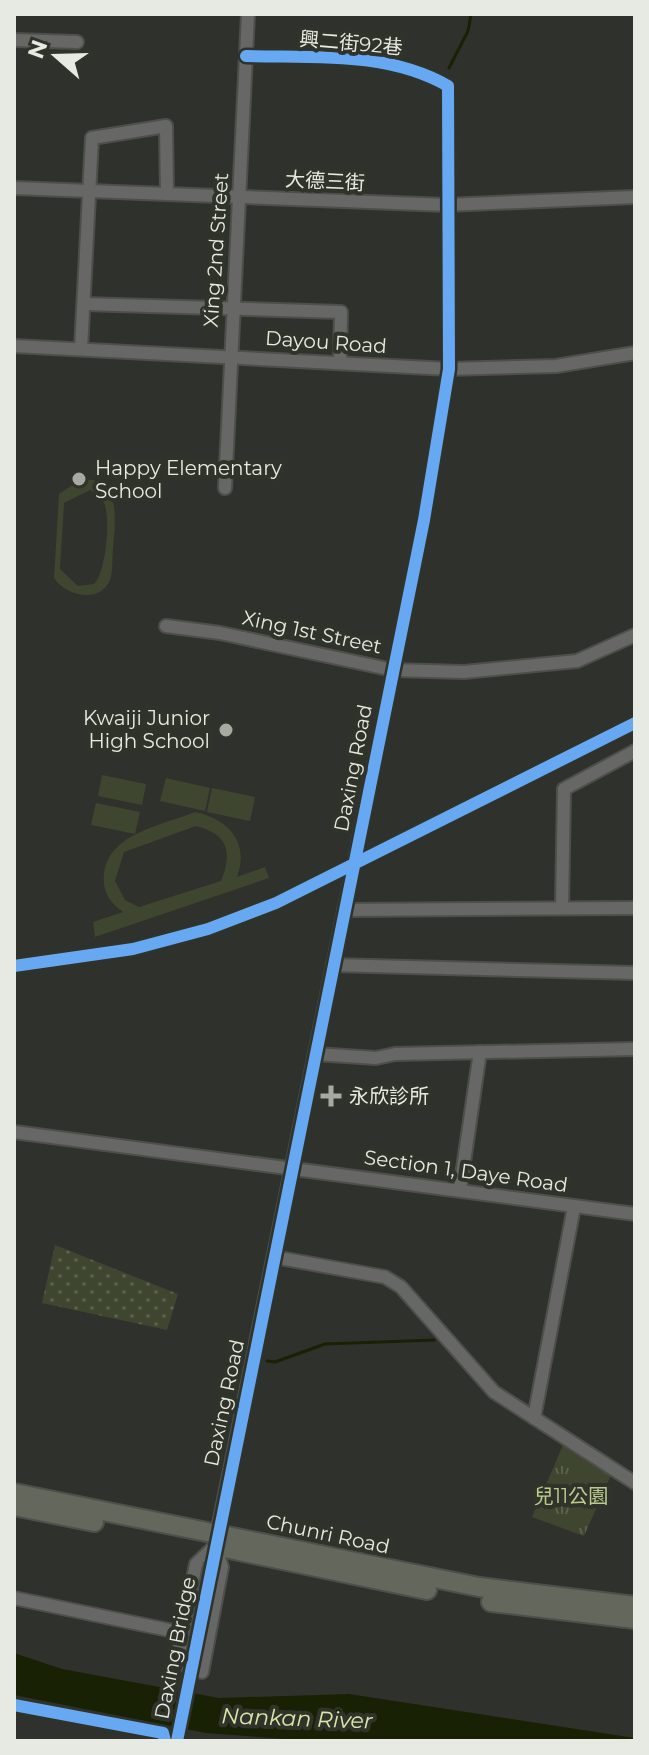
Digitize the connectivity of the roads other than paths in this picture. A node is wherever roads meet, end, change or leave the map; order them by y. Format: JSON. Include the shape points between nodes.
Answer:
{"nodes":[{"id":1,"x":248,"y":14,"type":"edge"},
{"id":2,"x":14,"y":40,"type":"edge"},
{"id":3,"x":77,"y":42,"type":"dead end"},
{"id":4,"x":246,"y":56,"type":"junction"},
{"id":5,"x":448,"y":86,"type":"joint"},
{"id":6,"x":14,"y":188,"type":"edge"},
{"id":7,"x":89,"y":190,"type":"junction"},
{"id":8,"x":167,"y":194,"type":"junction"},
{"id":9,"x":240,"y":197,"type":"junction"},
{"id":10,"x":635,"y":197,"type":"edge"},
{"id":11,"x":446,"y":205,"type":"junction"},
{"id":12,"x":84,"y":304,"type":"junction"},
{"id":13,"x":232,"y":309,"type":"junction"},
{"id":14,"x":14,"y":346,"type":"edge"},
{"id":15,"x":81,"y":349,"type":"junction"},
{"id":16,"x":635,"y":353,"type":"edge"},
{"id":17,"x":230,"y":356,"type":"junction"},
{"id":18,"x":340,"y":363,"type":"junction"},
{"id":19,"x":449,"y":369,"type":"junction"},
{"id":20,"x":225,"y":488,"type":"dead end"},
{"id":21,"x":166,"y":626,"type":"dead end"},
{"id":22,"x":635,"y":635,"type":"edge"},
{"id":23,"x":393,"y":670,"type":"junction"},
{"id":24,"x":635,"y":751,"type":"edge"},
{"id":25,"x":562,"y":908,"type":"junction"},
{"id":26,"x":635,"y":908,"type":"edge"},
{"id":27,"x":344,"y":910,"type":"junction"},
{"id":28,"x":333,"y":965,"type":"junction"},
{"id":29,"x":635,"y":973,"type":"edge"},
{"id":30,"x":635,"y":1049,"type":"edge"},
{"id":31,"x":480,"y":1052,"type":"junction"},
{"id":32,"x":315,"y":1054,"type":"junction"},
{"id":33,"x":14,"y":1132,"type":"edge"},
{"id":34,"x":292,"y":1167,"type":"junction"},
{"id":35,"x":460,"y":1189,"type":"junction"},
{"id":36,"x":574,"y":1207,"type":"junction"},
{"id":37,"x":635,"y":1214,"type":"edge"},
{"id":38,"x":274,"y":1257,"type":"junction"},
{"id":39,"x":534,"y":1418,"type":"junction"},
{"id":40,"x":635,"y":1483,"type":"edge"},
{"id":41,"x":14,"y":1493,"type":"edge"},
{"id":42,"x":14,"y":1506,"type":"edge"},
{"id":43,"x":215,"y":1547,"type":"junction"},
{"id":44,"x":14,"y":1598,"type":"edge"},
{"id":45,"x":635,"y":1606,"type":"edge"},
{"id":46,"x":635,"y":1619,"type":"edge"},
{"id":47,"x":183,"y":1633,"type":"junction"},
{"id":48,"x":177,"y":1741,"type":"edge"}],
"edges":[{"from":1,"to":4,"type":"street","name":"Xing 2nd Street"},
{"from":2,"to":3,"type":"street"},
{"from":4,"to":5,"type":"street","name":"興二街92巷","via":[[383,61],[421,70]]},
{"from":4,"to":9,"type":"street","name":"Xing 2nd Street"},
{"from":5,"to":11,"type":"street","name":"Daxing Road"},
{"from":6,"to":7,"type":"street","name":"大德三街"},
{"from":7,"to":8,"type":"street","name":"大德三街"},
{"from":7,"to":8,"type":"street","via":[[92,138],[166,126]]},
{"from":7,"to":12,"type":"street"},
{"from":8,"to":9,"type":"street","name":"大德三街"},
{"from":9,"to":11,"type":"street","name":"大德三街"},
{"from":9,"to":13,"type":"street","name":"Xing 2nd Street"},
{"from":10,"to":11,"type":"street","name":"大德三街"},
{"from":11,"to":19,"type":"street","name":"Daxing Road"},
{"from":12,"to":13,"type":"street"},
{"from":12,"to":15,"type":"street"},
{"from":13,"to":17,"type":"street","name":"Xing 2nd Street"},
{"from":13,"to":18,"type":"street","via":[[341,312]]},
{"from":14,"to":15,"type":"street","name":"Dayou Road"},
{"from":15,"to":17,"type":"street","name":"Dayou Road"},
{"from":16,"to":19,"type":"street","name":"Dayou Road","via":[[556,366]]},
{"from":17,"to":18,"type":"street","name":"Dayou Road"},
{"from":17,"to":20,"type":"street","name":"Xing 2nd Street"},
{"from":18,"to":19,"type":"street","name":"Dayou Road"},
{"from":19,"to":23,"type":"street","name":"Daxing Road"},
{"from":21,"to":23,"type":"street","name":"Xing 1st Street"},
{"from":22,"to":23,"type":"street","name":"Xing 1st Street","via":[[577,661],[464,672]]},
{"from":23,"to":27,"type":"street","name":"Daxing Road"},
{"from":24,"to":25,"type":"street","via":[[564,789]]},
{"from":25,"to":26,"type":"street"},
{"from":25,"to":27,"type":"street"},
{"from":27,"to":28,"type":"street","name":"Daxing Road"},
{"from":28,"to":29,"type":"street"},
{"from":28,"to":32,"type":"street","name":"Daxing Road"},
{"from":30,"to":31,"type":"street"},
{"from":31,"to":32,"type":"street","via":[[376,1058]]},
{"from":31,"to":35,"type":"street"},
{"from":32,"to":34,"type":"street","name":"Daxing Road"},
{"from":33,"to":34,"type":"street","name":"Section 1, Daye Road"},
{"from":34,"to":35,"type":"street","name":"Section 1, Daye Road"},
{"from":34,"to":38,"type":"street","name":"Daxing Road"},
{"from":35,"to":36,"type":"street","name":"Section 1, Daye Road"},
{"from":36,"to":37,"type":"street","name":"Section 1, Daye Road"},
{"from":36,"to":39,"type":"street"},
{"from":38,"to":39,"type":"street","via":[[385,1277],[401,1287],[494,1392]]},
{"from":38,"to":43,"type":"street","name":"Daxing Road"},
{"from":39,"to":40,"type":"street"},
{"from":41,"to":43,"type":"main road","name":"Chunri Road"},
{"from":42,"to":43,"type":"main road","name":"Chunri Road"},
{"from":43,"to":45,"type":"main road","name":"Chunri Road"},
{"from":43,"to":46,"type":"main road","name":"Chunri Road","via":[[475,1599]]},
{"from":43,"to":47,"type":"street","via":[[196,1564]]},
{"from":43,"to":47,"type":"street","via":[[222,1567],[203,1669],[177,1663]]},
{"from":43,"to":48,"type":"street","name":"Daxing Bridge","bridge":true},
{"from":44,"to":47,"type":"street"}]}
